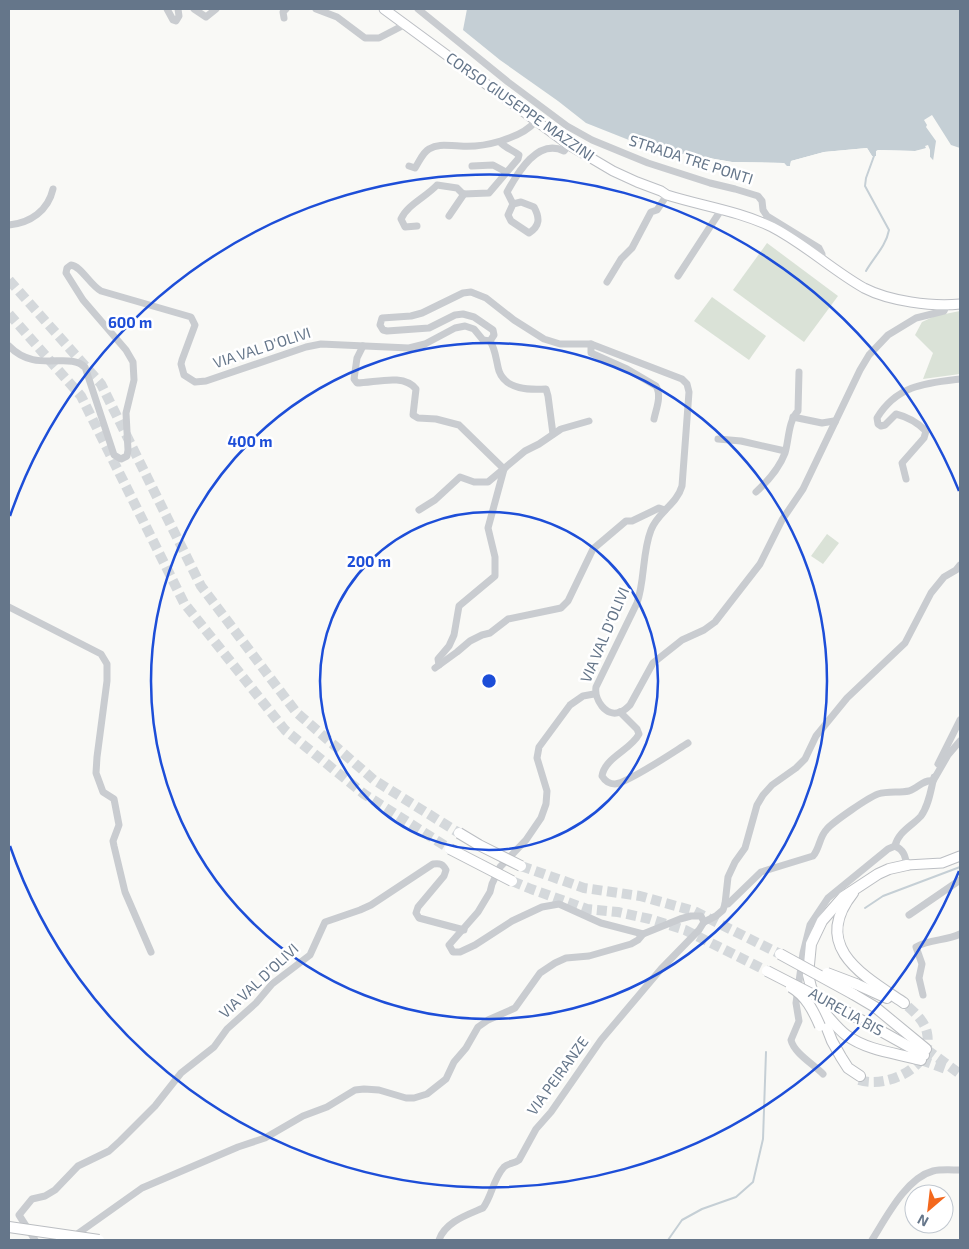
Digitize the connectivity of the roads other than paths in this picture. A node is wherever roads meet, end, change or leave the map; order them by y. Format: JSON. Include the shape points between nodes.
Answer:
{"nodes":[{"id":1,"x":167,"y":9,"type":"edge"},
{"id":2,"x":178,"y":9,"type":"edge"},
{"id":3,"x":194,"y":9,"type":"edge"},
{"id":4,"x":216,"y":9,"type":"edge"},
{"id":5,"x":286,"y":9,"type":"edge"},
{"id":6,"x":316,"y":9,"type":"edge"},
{"id":7,"x":384,"y":9,"type":"edge"},
{"id":8,"x":418,"y":9,"type":"edge"},
{"id":9,"x":284,"y":18,"type":"dead end"},
{"id":10,"x":406,"y":24,"type":"junction"},
{"id":11,"x":536,"y":121,"type":"junction"},
{"id":12,"x":500,"y":142,"type":"junction"},
{"id":13,"x":569,"y":145,"type":"junction"},
{"id":14,"x":409,"y":166,"type":"dead end"},
{"id":15,"x":472,"y":166,"type":"dead end"},
{"id":16,"x":506,"y":172,"type":"junction"},
{"id":17,"x":52,"y":189,"type":"dead end"},
{"id":18,"x":464,"y":194,"type":"junction"},
{"id":19,"x":667,"y":195,"type":"junction"},
{"id":20,"x":513,"y":204,"type":"junction"},
{"id":21,"x":721,"y":210,"type":"junction"},
{"id":22,"x":449,"y":216,"type":"dead end"},
{"id":23,"x":9,"y":224,"type":"edge"},
{"id":24,"x":417,"y":226,"type":"dead end"},
{"id":25,"x":822,"y":258,"type":"junction"},
{"id":26,"x":678,"y":276,"type":"dead end"},
{"id":27,"x":607,"y":282,"type":"dead end"},
{"id":28,"x":960,"y":304,"type":"edge"},
{"id":29,"x":947,"y":305,"type":"junction"},
{"id":30,"x":490,"y":341,"type":"junction"},
{"id":31,"x":590,"y":344,"type":"junction"},
{"id":32,"x":9,"y":346,"type":"edge"},
{"id":33,"x":363,"y":346,"type":"junction"},
{"id":34,"x":799,"y":372,"type":"dead end"},
{"id":35,"x":960,"y":379,"type":"edge"},
{"id":36,"x":793,"y":417,"type":"junction"},
{"id":37,"x":654,"y":419,"type":"dead end"},
{"id":38,"x":589,"y":421,"type":"dead end"},
{"id":39,"x":835,"y":422,"type":"junction"},
{"id":40,"x":553,"y":434,"type":"junction"},
{"id":41,"x":718,"y":439,"type":"dead end"},
{"id":42,"x":785,"y":451,"type":"junction"},
{"id":43,"x":504,"y":469,"type":"junction"},
{"id":44,"x":906,"y":479,"type":"dead end"},
{"id":45,"x":756,"y":492,"type":"dead end"},
{"id":46,"x":419,"y":510,"type":"dead end"},
{"id":47,"x":665,"y":510,"type":"junction"},
{"id":48,"x":960,"y":565,"type":"edge"},
{"id":49,"x":9,"y":607,"type":"edge"},
{"id":50,"x":594,"y":694,"type":"junction"},
{"id":51,"x":620,"y":712,"type":"junction"},
{"id":52,"x":960,"y":720,"type":"edge"},
{"id":53,"x":960,"y":741,"type":"edge"},
{"id":54,"x":688,"y":743,"type":"dead end"},
{"id":55,"x":933,"y":781,"type":"junction"},
{"id":56,"x":459,"y":832,"type":"tunnel mouth"},
{"id":57,"x":895,"y":846,"type":"junction"},
{"id":58,"x":450,"y":849,"type":"tunnel mouth"},
{"id":59,"x":960,"y":856,"type":"edge"},
{"id":60,"x":907,"y":865,"type":"junction"},
{"id":61,"x":521,"y":866,"type":"tunnel mouth"},
{"id":62,"x":960,"y":880,"type":"edge"},
{"id":63,"x":512,"y":881,"type":"tunnel mouth"},
{"id":64,"x":858,"y":887,"type":"junction"},
{"id":65,"x":725,"y":904,"type":"junction"},
{"id":66,"x":908,"y":914,"type":"dead end"},
{"id":67,"x":704,"y":922,"type":"junction"},
{"id":68,"x":464,"y":930,"type":"junction"},
{"id":69,"x":644,"y":934,"type":"junction"},
{"id":70,"x":960,"y":934,"type":"edge"},
{"id":71,"x":151,"y":952,"type":"dead end"},
{"id":72,"x":780,"y":954,"type":"tunnel mouth"},
{"id":73,"x":854,"y":989,"type":"junction"},
{"id":74,"x":923,"y":995,"type":"dead end"},
{"id":75,"x":818,"y":1006,"type":"junction"},
{"id":76,"x":924,"y":1055,"type":"junction"},
{"id":77,"x":823,"y":1074,"type":"dead end"},
{"id":78,"x":960,"y":1170,"type":"edge"},
{"id":79,"x":9,"y":1227,"type":"edge"},
{"id":80,"x":35,"y":1240,"type":"edge"},
{"id":81,"x":69,"y":1240,"type":"edge"},
{"id":82,"x":99,"y":1240,"type":"edge"},
{"id":83,"x":439,"y":1240,"type":"edge"},
{"id":84,"x":872,"y":1240,"type":"edge"}],
"edges":[{"from":1,"to":2,"type":"street","via":[[176,21]]},
{"from":3,"to":4,"type":"street","via":[[206,17]]},
{"from":5,"to":9,"type":"street"},
{"from":6,"to":10,"type":"street","via":[[337,17],[365,38],[379,38]]},
{"from":7,"to":10,"type":"main road","name":"CORSO GIUSEPPE MAZZINI"},
{"from":8,"to":25,"type":"street","name":"STRADA TRE PONTI","via":[[554,118],[592,140],[648,163],[758,196],[767,216],[819,248]]},
{"from":10,"to":11,"type":"main road","name":"CORSO GIUSEPPE MAZZINI"},
{"from":11,"to":12,"type":"street","via":[[531,127]]},
{"from":11,"to":13,"type":"main road","name":"CORSO GIUSEPPE MAZZINI"},
{"from":12,"to":14,"type":"street","via":[[479,147],[440,145],[428,149],[415,168]]},
{"from":12,"to":16,"type":"street","via":[[519,155]]},
{"from":13,"to":19,"type":"main road","name":"CORSO GIUSEPPE MAZZINI","via":[[613,171]]},
{"from":13,"to":20,"type":"street","via":[[564,151],[548,147],[541,150],[516,174],[507,192]]},
{"from":15,"to":16,"type":"street","via":[[494,165]]},
{"from":16,"to":18,"type":"street","via":[[489,193]]},
{"from":17,"to":23,"type":"street","via":[[48,202],[32,219]]},
{"from":18,"to":22,"type":"street"},
{"from":18,"to":24,"type":"street","via":[[457,188],[437,185],[404,211],[401,219],[405,227]]},
{"from":19,"to":21,"type":"main road","name":"CORSO GIUSEPPE MAZZINI"},
{"from":19,"to":27,"type":"street","via":[[657,210],[651,212],[632,248]]},
{"from":20,"to":20,"type":"street","via":[[522,202],[534,207],[539,216],[539,222],[529,233],[511,221],[508,214]]},
{"from":21,"to":25,"type":"main road","name":"CORSO GIUSEPPE MAZZINI","via":[[771,226]]},
{"from":21,"to":26,"type":"street"},
{"from":25,"to":29,"type":"main road","name":"CORSO GIUSEPPE MAZZINI","via":[[854,282],[875,292],[908,301]]},
{"from":28,"to":29,"type":"main road","name":"CORSO GIUSEPPE MAZZINI"},
{"from":29,"to":39,"type":"street","via":[[944,311],[916,318],[880,342],[864,362]]},
{"from":30,"to":31,"type":"street","name":"VIA VAL D'OLIVI","via":[[493,330],[468,314],[455,315],[429,328],[407,331],[383,330],[380,322],[385,317],[422,313],[471,292],[486,298],[544,339],[560,344]]},
{"from":30,"to":33,"type":"street","name":"VIA VAL D'OLIVI","via":[[483,340],[474,329],[465,326],[409,348]]},
{"from":30,"to":40,"type":"street","via":[[500,372],[510,383],[524,389],[546,389]]},
{"from":31,"to":37,"type":"street","via":[[591,353],[656,386],[658,399]]},
{"from":31,"to":47,"type":"street","name":"VIA VAL D'OLIVI","via":[[678,377],[687,384],[682,486]]},
{"from":32,"to":33,"type":"street","name":"VIA VAL D'OLIVI","via":[[32,360],[74,361],[85,367],[114,455],[121,459],[127,456],[128,450],[126,413],[134,380],[133,362],[77,291],[66,273],[69,266],[78,268],[91,285],[101,291],[191,317],[195,325],[181,364],[184,375],[195,382],[314,345]]},
{"from":33,"to":43,"type":"street","via":[[354,379],[357,383],[391,380],[412,384],[416,389],[413,415],[460,425]]},
{"from":34,"to":36,"type":"street","via":[[798,412]]},
{"from":35,"to":44,"type":"street","via":[[919,385],[903,391],[877,418],[878,424],[885,426],[896,414],[926,430],[924,438],[902,463]]},
{"from":36,"to":39,"type":"street","via":[[822,423]]},
{"from":36,"to":42,"type":"street"},
{"from":38,"to":40,"type":"street","via":[[573,424]]},
{"from":39,"to":51,"type":"street","via":[[803,489],[782,520],[760,564],[715,622],[682,640],[653,663],[630,705]]},
{"from":40,"to":43,"type":"street","via":[[524,451]]},
{"from":41,"to":42,"type":"street"},
{"from":42,"to":45,"type":"street","via":[[768,480]]},
{"from":43,"to":46,"type":"street","via":[[488,482],[474,482],[460,476],[435,500]]},
{"from":43,"to":47,"type":"street","via":[[488,528],[495,557],[495,576],[459,606],[454,635],[437,666],[470,640],[490,633],[508,619],[561,608],[568,601],[592,549],[598,543],[626,521],[659,508]]},
{"from":47,"to":50,"type":"street","name":"VIA VAL D'OLIVI","via":[[650,532],[637,603]]},
{"from":48,"to":65,"type":"street","via":[[944,577],[932,593],[905,644],[847,698],[816,736],[805,759],[763,794],[745,848],[728,877]]},
{"from":49,"to":71,"type":"street","via":[[101,654],[106,664],[107,681],[96,773],[104,792],[114,800],[119,825],[113,841],[125,892]]},
{"from":50,"to":51,"type":"street","name":"VIA VAL D'OLIVI","via":[[605,709]]},
{"from":50,"to":68,"type":"street","via":[[583,696],[570,705],[539,747],[537,758],[547,791],[541,818],[526,840],[500,867],[485,902]]},
{"from":51,"to":54,"type":"street","name":"VIA VAL D'OLIVI","via":[[639,734],[605,768],[602,776],[608,782],[616,784]]},
{"from":52,"to":55,"type":"street"},
{"from":53,"to":55,"type":"street"},
{"from":55,"to":57,"type":"street","via":[[921,816],[900,836]]},
{"from":55,"to":65,"type":"street","via":[[928,780],[908,791],[869,798],[828,828],[813,856],[761,872]]},
{"from":56,"to":61,"type":"highway","bridge":true},
{"from":57,"to":60,"type":"street","via":[[904,852]]},
{"from":57,"to":77,"type":"street","via":[[828,898],[810,925],[796,1003],[799,1021],[791,1040],[797,1052]]},
{"from":58,"to":63,"type":"highway","bridge":true},
{"from":59,"to":60,"type":"main road","via":[[942,863]]},
{"from":60,"to":64,"type":"highway","via":[[889,869]]},
{"from":62,"to":66,"type":"street"},
{"from":64,"to":73,"type":"highway","via":[[839,921],[838,940],[843,954],[855,968],[902,1005]]},
{"from":64,"to":75,"type":"highway","via":[[828,912],[811,944],[808,975]]},
{"from":65,"to":67,"type":"street","via":[[720,913]]},
{"from":67,"to":69,"type":"street","via":[[701,916],[691,916]]},
{"from":67,"to":83,"type":"street","name":"VIA PEIRANZE","via":[[602,1040],[536,1129],[517,1163],[506,1165],[483,1208],[456,1220]]},
{"from":68,"to":69,"type":"street","via":[[449,945],[453,952],[475,945],[512,920],[542,907],[559,904],[601,923]]},
{"from":68,"to":80,"type":"street","name":"VIA VAL D'OLIVI","via":[[419,918],[416,913],[444,876],[446,870],[440,863],[433,864],[360,910],[325,922],[310,955],[272,984],[214,1046],[181,1073],[155,1106],[120,1141],[78,1166],[55,1190],[32,1199],[19,1215]]},
{"from":69,"to":81,"type":"street","via":[[631,944],[589,956],[566,958],[540,973],[514,1008],[478,1027],[446,1079],[427,1094],[406,1098],[379,1090],[355,1090],[265,1138],[142,1188]]},
{"from":70,"to":74,"type":"street","via":[[916,947],[922,964],[919,978]]},
{"from":72,"to":73,"type":"highway","name":"AURELIA BIS","bridge":true},
{"from":73,"to":76,"type":"highway","name":"AURELIA BIS","via":[[887,1016]]},
{"from":75,"to":76,"type":"highway","via":[[846,1035],[863,1045]]},
{"from":75,"to":76,"type":"highway","name":"AURELIA BIS","bridge":true,"via":[[832,1040],[848,1068],[859,1078],[847,1072],[835,1059],[813,1010],[800,993],[767,973],[809,991]]},
{"from":78,"to":84,"type":"street","via":[[934,1170],[920,1176],[902,1194]]},
{"from":79,"to":82,"type":"highway","bridge":true}]}
